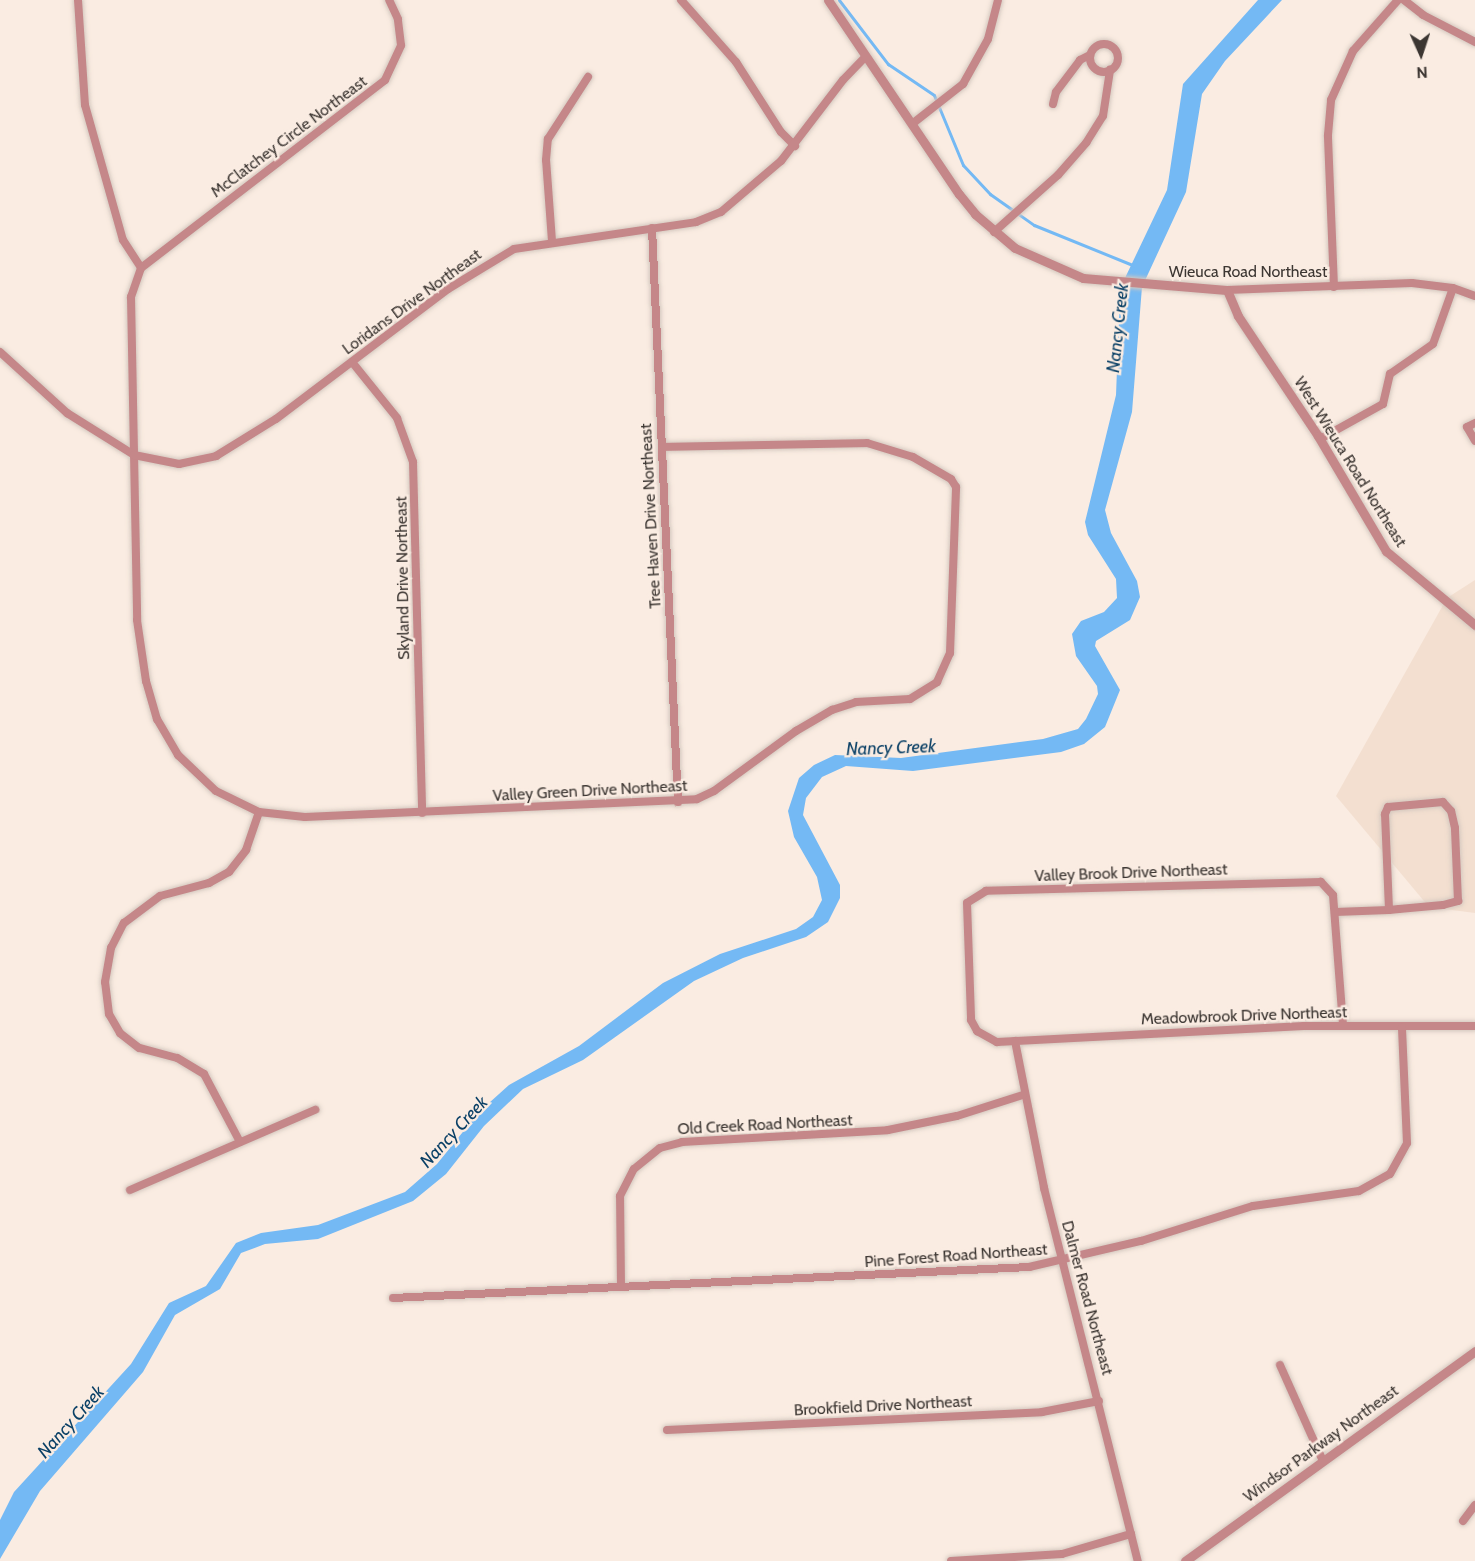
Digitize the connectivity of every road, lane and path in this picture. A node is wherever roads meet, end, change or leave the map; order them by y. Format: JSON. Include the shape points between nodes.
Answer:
{"nodes":[{"id":1,"x":78,"y":0,"type":"edge"},
{"id":2,"x":389,"y":0,"type":"edge"},
{"id":3,"x":681,"y":0,"type":"edge"},
{"id":4,"x":828,"y":0,"type":"edge"},
{"id":5,"x":998,"y":0,"type":"edge"},
{"id":6,"x":1398,"y":0,"type":"edge"},
{"id":7,"x":1404,"y":0,"type":"edge"},
{"id":8,"x":1475,"y":42,"type":"edge"},
{"id":9,"x":1090,"y":55,"type":"junction"},
{"id":10,"x":866,"y":56,"type":"junction"},
{"id":11,"x":1110,"y":70,"type":"junction"},
{"id":12,"x":588,"y":77,"type":"dead end"},
{"id":13,"x":1053,"y":104,"type":"dead end"},
{"id":14,"x":912,"y":124,"type":"junction"},
{"id":15,"x":795,"y":146,"type":"junction"},
{"id":16,"x":652,"y":228,"type":"junction"},
{"id":17,"x":994,"y":232,"type":"junction"},
{"id":18,"x":552,"y":241,"type":"junction"},
{"id":19,"x":141,"y":268,"type":"junction"},
{"id":20,"x":1334,"y":286,"type":"junction"},
{"id":21,"x":1453,"y":288,"type":"junction"},
{"id":22,"x":1227,"y":290,"type":"junction"},
{"id":23,"x":1475,"y":296,"type":"edge"},
{"id":24,"x":0,"y":352,"type":"edge"},
{"id":25,"x":352,"y":362,"type":"junction"},
{"id":26,"x":1475,"y":423,"type":"edge"},
{"id":27,"x":1320,"y":439,"type":"junction"},
{"id":28,"x":1475,"y":441,"type":"edge"},
{"id":29,"x":662,"y":447,"type":"junction"},
{"id":30,"x":134,"y":455,"type":"junction"},
{"id":31,"x":1475,"y":625,"type":"edge"},
{"id":32,"x":678,"y":802,"type":"junction"},
{"id":33,"x":259,"y":812,"type":"junction"},
{"id":34,"x":422,"y":813,"type":"junction"},
{"id":35,"x":1389,"y":910,"type":"junction"},
{"id":36,"x":1335,"y":912,"type":"junction"},
{"id":37,"x":1343,"y":1025,"type":"junction"},
{"id":38,"x":1475,"y":1026,"type":"edge"},
{"id":39,"x":1402,"y":1027,"type":"junction"},
{"id":40,"x":1015,"y":1041,"type":"junction"},
{"id":41,"x":1023,"y":1095,"type":"junction"},
{"id":42,"x":315,"y":1110,"type":"dead end"},
{"id":43,"x":240,"y":1142,"type":"junction"},
{"id":44,"x":130,"y":1190,"type":"dead end"},
{"id":45,"x":1066,"y":1261,"type":"junction"},
{"id":46,"x":621,"y":1287,"type":"junction"},
{"id":47,"x":393,"y":1298,"type":"dead end"},
{"id":48,"x":1475,"y":1351,"type":"edge"},
{"id":49,"x":1280,"y":1365,"type":"dead end"},
{"id":50,"x":1099,"y":1401,"type":"junction"},
{"id":51,"x":667,"y":1430,"type":"dead end"},
{"id":52,"x":1323,"y":1461,"type":"junction"},
{"id":53,"x":1475,"y":1505,"type":"edge"},
{"id":54,"x":1463,"y":1521,"type":"dead end"},
{"id":55,"x":1131,"y":1534,"type":"junction"},
{"id":56,"x":951,"y":1561,"type":"edge"},
{"id":57,"x":1138,"y":1561,"type":"edge"},
{"id":58,"x":1185,"y":1561,"type":"edge"}],
"edges":[{"from":1,"to":19,"type":"street","via":[[88,115],[123,240]]},
{"from":2,"to":19,"type":"street","name":"McClatchey Circle Northeast","via":[[398,19],[400,45],[385,80]]},
{"from":3,"to":15,"type":"street","via":[[735,62],[781,132]]},
{"from":4,"to":10,"type":"street","name":"Wieuca Road Northeast"},
{"from":5,"to":14,"type":"street","via":[[988,39],[963,84]]},
{"from":6,"to":20,"type":"street","via":[[1353,51],[1331,100],[1328,135]]},
{"from":7,"to":8,"type":"street"},
{"from":9,"to":11,"type":"street","via":[[1097,70]]},
{"from":9,"to":11,"type":"street","via":[[1099,45],[1112,47],[1118,59]]},
{"from":9,"to":13,"type":"street","via":[[1080,60],[1056,92]]},
{"from":10,"to":14,"type":"street","name":"Wieuca Road Northeast"},
{"from":10,"to":15,"type":"street","name":"Loridans Drive Northeast","via":[[843,80]]},
{"from":11,"to":17,"type":"street","via":[[1103,116],[1058,175]]},
{"from":12,"to":18,"type":"street","via":[[548,140]]},
{"from":14,"to":17,"type":"street","name":"Wieuca Road Northeast","via":[[958,194]]},
{"from":15,"to":16,"type":"street","name":"Loridans Drive Northeast","via":[[765,177],[721,212],[696,222]]},
{"from":16,"to":18,"type":"street","name":"Loridans Drive Northeast"},
{"from":16,"to":29,"type":"street","name":"Tree Haven Drive Northeast"},
{"from":17,"to":22,"type":"street","name":"Wieuca Road Northeast","via":[[1037,261],[1092,280]]},
{"from":18,"to":25,"type":"street","name":"Loridans Drive Northeast","via":[[505,254],[448,289]]},
{"from":19,"to":30,"type":"street","via":[[131,297]]},
{"from":20,"to":21,"type":"street","name":"Wieuca Road Northeast","via":[[1412,283]]},
{"from":20,"to":22,"type":"street","name":"Wieuca Road Northeast"},
{"from":21,"to":23,"type":"street","name":"Wieuca Road Northeast"},
{"from":21,"to":27,"type":"street","via":[[1433,344],[1390,374],[1383,404]]},
{"from":22,"to":27,"type":"street","name":"West Wieuca Road Northeast","via":[[1238,316]]},
{"from":24,"to":30,"type":"street","name":"Loridans Drive Northeast","via":[[67,413]]},
{"from":25,"to":30,"type":"street","name":"Loridans Drive Northeast","via":[[276,419],[216,456],[179,464]]},
{"from":25,"to":34,"type":"street","name":"Skyland Drive Northeast","via":[[397,418],[413,462]]},
{"from":26,"to":28,"type":"street","via":[[1467,427]]},
{"from":27,"to":31,"type":"street","name":"West Wieuca Road Northeast","via":[[1386,551]]},
{"from":29,"to":32,"type":"street","name":"Tree Haven Drive Northeast"},
{"from":29,"to":32,"type":"street","name":"Valley Green Drive Northeast","via":[[867,443],[913,457],[951,479],[956,487],[950,653],[938,682],[910,699],[856,702],[832,710],[796,730],[714,791]]},
{"from":30,"to":33,"type":"street","name":"Valley Green Drive Northeast","via":[[137,620],[146,681],[157,719],[178,755],[197,775],[216,791]]},
{"from":32,"to":34,"type":"street","name":"Valley Green Drive Northeast"},
{"from":33,"to":34,"type":"street","name":"Valley Green Drive Northeast","via":[[305,818]]},
{"from":33,"to":43,"type":"street","via":[[246,850],[229,872],[209,883],[160,896],[124,923],[111,948],[105,982],[109,1014],[120,1033],[140,1048],[186,1062],[204,1074]]},
{"from":35,"to":35,"type":"street","via":[[1458,902],[1455,828],[1443,802],[1388,807],[1385,814]]},
{"from":35,"to":36,"type":"street"},
{"from":36,"to":37,"type":"street","name":"Valley Brook Drive Northeast"},
{"from":36,"to":40,"type":"street","name":"Valley Brook Drive Northeast","via":[[1330,887],[1316,881],[979,893],[965,911],[971,1020],[987,1039]]},
{"from":37,"to":39,"type":"street","name":"Meadowbrook Drive Northeast"},
{"from":37,"to":40,"type":"street","name":"Meadowbrook Drive Northeast"},
{"from":38,"to":39,"type":"street","name":"Meadowbrook Drive Northeast"},
{"from":39,"to":45,"type":"street","name":"Pine Forest Road Northeast","via":[[1407,1143],[1398,1165],[1382,1181],[1359,1191],[1253,1206]]},
{"from":40,"to":41,"type":"street","name":"Dalmer Road Northeast"},
{"from":41,"to":45,"type":"street","name":"Dalmer Road Northeast"},
{"from":41,"to":46,"type":"street","name":"Old Creek Road Northeast","via":[[957,1116],[888,1130],[682,1142],[660,1148],[634,1169],[620,1196]]},
{"from":42,"to":43,"type":"street"},
{"from":43,"to":44,"type":"street"},
{"from":45,"to":46,"type":"street","name":"Pine Forest Road Northeast","via":[[964,1272]]},
{"from":45,"to":50,"type":"street","name":"Dalmer Road Northeast"},
{"from":46,"to":47,"type":"street","name":"Pine Forest Road Northeast"},
{"from":48,"to":52,"type":"street","name":"Windsor Parkway Northeast"},
{"from":49,"to":52,"type":"street"},
{"from":50,"to":51,"type":"street","name":"Brookfield Drive Northeast","via":[[1042,1412]]},
{"from":50,"to":55,"type":"street","name":"Dalmer Road Northeast"},
{"from":52,"to":58,"type":"street","name":"Windsor Parkway Northeast"},
{"from":53,"to":54,"type":"street"},
{"from":55,"to":56,"type":"street","via":[[1054,1555]]},
{"from":55,"to":57,"type":"street","name":"Dalmer Road Northeast"}]}
